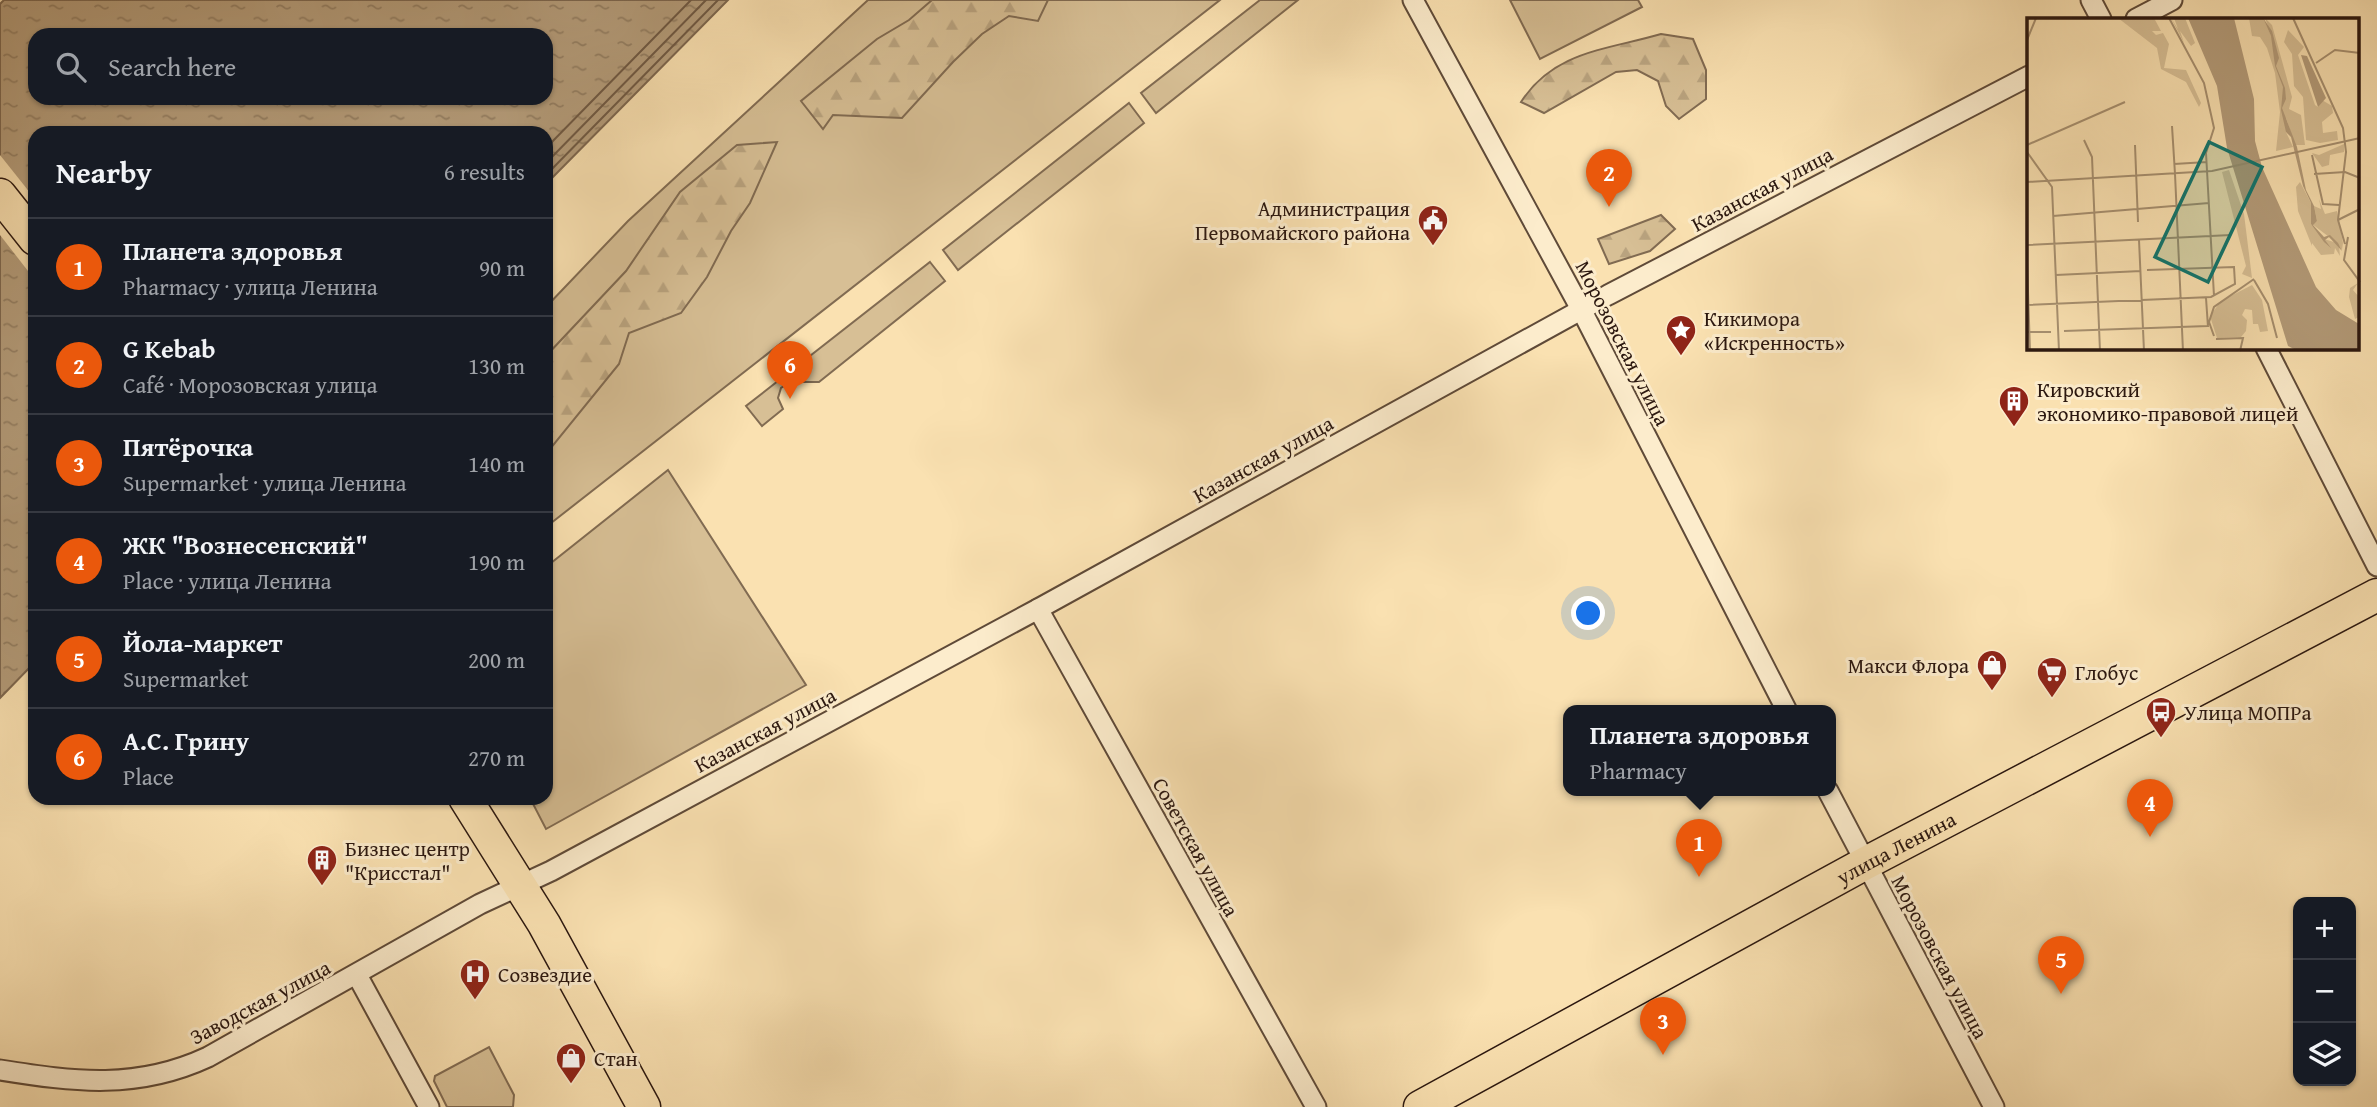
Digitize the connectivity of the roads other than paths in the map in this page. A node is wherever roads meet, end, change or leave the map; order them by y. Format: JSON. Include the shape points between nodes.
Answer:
{"nodes":[{"id":1,"x":1413,"y":0,"type":"edge"},
{"id":2,"x":2091,"y":0,"type":"edge"},
{"id":3,"x":2172,"y":0,"type":"edge"},
{"id":4,"x":2100,"y":18,"type":"edge"},
{"id":5,"x":2138,"y":18,"type":"edge"},
{"id":6,"x":2027,"y":77,"type":"edge"},
{"id":7,"x":0,"y":195,"type":"edge"},
{"id":8,"x":28,"y":231,"type":"edge"},
{"id":9,"x":1582,"y":311,"type":"junction"},
{"id":10,"x":2267,"y":350,"type":"edge"},
{"id":11,"x":2377,"y":566,"type":"edge"},
{"id":12,"x":2377,"y":595,"type":"edge"},
{"id":13,"x":1038,"y":609,"type":"junction"},
{"id":14,"x":1784,"y":705,"type":"edge"},
{"id":15,"x":1830,"y":796,"type":"edge"},
{"id":16,"x":469,"y":805,"type":"edge"},
{"id":17,"x":1864,"y":864,"type":"junction"},
{"id":18,"x":520,"y":884,"type":"junction"},
{"id":19,"x":357,"y":975,"type":"junction"},
{"id":20,"x":0,"y":1070,"type":"edge"},
{"id":21,"x":429,"y":1107,"type":"edge"},
{"id":22,"x":643,"y":1107,"type":"edge"},
{"id":23,"x":1316,"y":1107,"type":"edge"},
{"id":24,"x":1420,"y":1107,"type":"edge"},
{"id":25,"x":1994,"y":1107,"type":"edge"}],
"edges":[{"from":1,"to":9,"type":"street","name":"Морозовская улица"},
{"from":2,"to":4,"type":"street"},
{"from":3,"to":5,"type":"street"},
{"from":6,"to":9,"type":"street","name":"Казанская улица"},
{"from":7,"to":8,"type":"main road"},
{"from":9,"to":13,"type":"street","name":"Казанская улица"},
{"from":9,"to":14,"type":"street","name":"Морозовская улица"},
{"from":10,"to":11,"type":"street"},
{"from":12,"to":17,"type":"main road","name":"улица Ленина"},
{"from":13,"to":18,"type":"street","name":"Казанская улица"},
{"from":13,"to":23,"type":"street","name":"Советская улица"},
{"from":15,"to":17,"type":"street","name":"Морозовская улица"},
{"from":16,"to":18,"type":"main road"},
{"from":17,"to":24,"type":"main road","name":"улица Ленина"},
{"from":17,"to":25,"type":"street","name":"Морозовская улица"},
{"from":18,"to":19,"type":"street","name":"Заводская улица"},
{"from":18,"to":22,"type":"main road"},
{"from":19,"to":20,"type":"street","name":"Заводская улица","via":[[208,1057],[157,1076],[100,1081]]},
{"from":19,"to":21,"type":"street"}]}
